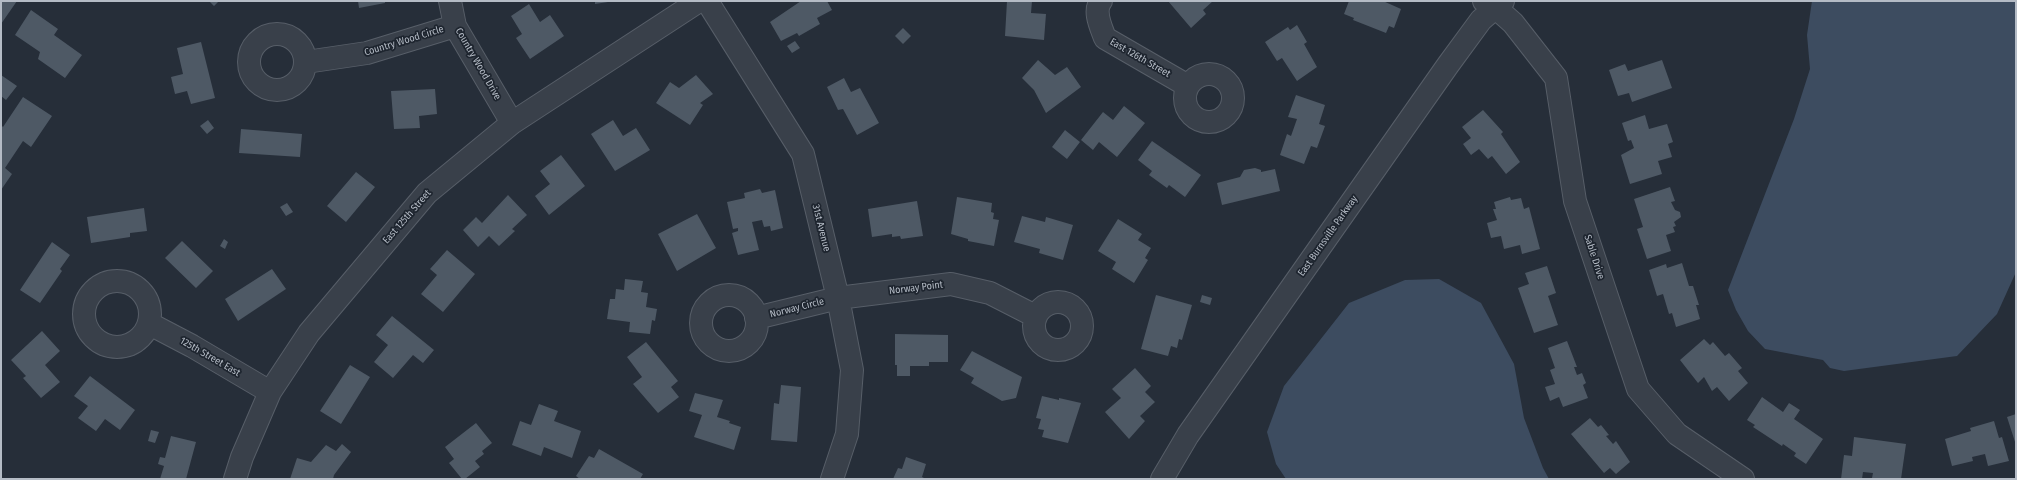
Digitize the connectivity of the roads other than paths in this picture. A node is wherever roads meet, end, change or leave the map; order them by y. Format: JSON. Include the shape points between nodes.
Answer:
{"nodes":[{"id":1,"x":450,"y":1,"type":"edge"},
{"id":2,"x":699,"y":1,"type":"edge"},
{"id":3,"x":707,"y":1,"type":"edge"},
{"id":4,"x":1101,"y":1,"type":"edge"},
{"id":5,"x":1494,"y":3,"type":"edge"},
{"id":6,"x":455,"y":26,"type":"junction"},
{"id":7,"x":306,"y":62,"type":"dead end"},
{"id":8,"x":1188,"y":86,"type":"dead end"},
{"id":9,"x":512,"y":123,"type":"junction"},
{"id":10,"x":838,"y":298,"type":"junction"},
{"id":11,"x":1036,"y":316,"type":"dead end"},
{"id":12,"x":756,"y":318,"type":"dead end"},
{"id":13,"x":150,"y":324,"type":"dead end"},
{"id":14,"x":270,"y":392,"type":"junction"},
{"id":15,"x":235,"y":479,"type":"edge"},
{"id":16,"x":832,"y":479,"type":"edge"},
{"id":17,"x":1162,"y":479,"type":"edge"},
{"id":18,"x":1743,"y":479,"type":"edge"}],
"edges":[{"from":1,"to":6,"type":"street","name":"Country Wood Drive"},
{"from":2,"to":9,"type":"street","name":"East 125th Street"},
{"from":3,"to":10,"type":"street","name":"31st Avenue","via":[[803,154]]},
{"from":4,"to":8,"type":"street","name":"East 126th Street","via":[[1097,13],[1104,38]]},
{"from":5,"to":17,"type":"street","name":"East Burnsville Parkway","via":[[1188,435]]},
{"from":5,"to":18,"type":"street","name":"Sable Drive","via":[[1556,78],[1576,201],[1638,389],[1677,434]]},
{"from":6,"to":7,"type":"street","name":"Country Wood Circle","via":[[367,53]]},
{"from":6,"to":9,"type":"street","name":"Country Wood Drive"},
{"from":9,"to":14,"type":"street","name":"East 125th Street","via":[[427,193],[309,333]]},
{"from":10,"to":11,"type":"street","name":"Norway Point","via":[[951,284],[990,293]]},
{"from":10,"to":12,"type":"street","name":"Norway Circle"},
{"from":10,"to":16,"type":"street","name":"31st Avenue","via":[[852,370],[847,434]]},
{"from":13,"to":14,"type":"street","name":"125th Street East"},
{"from":14,"to":15,"type":"street","name":"East 125th Street"}]}
